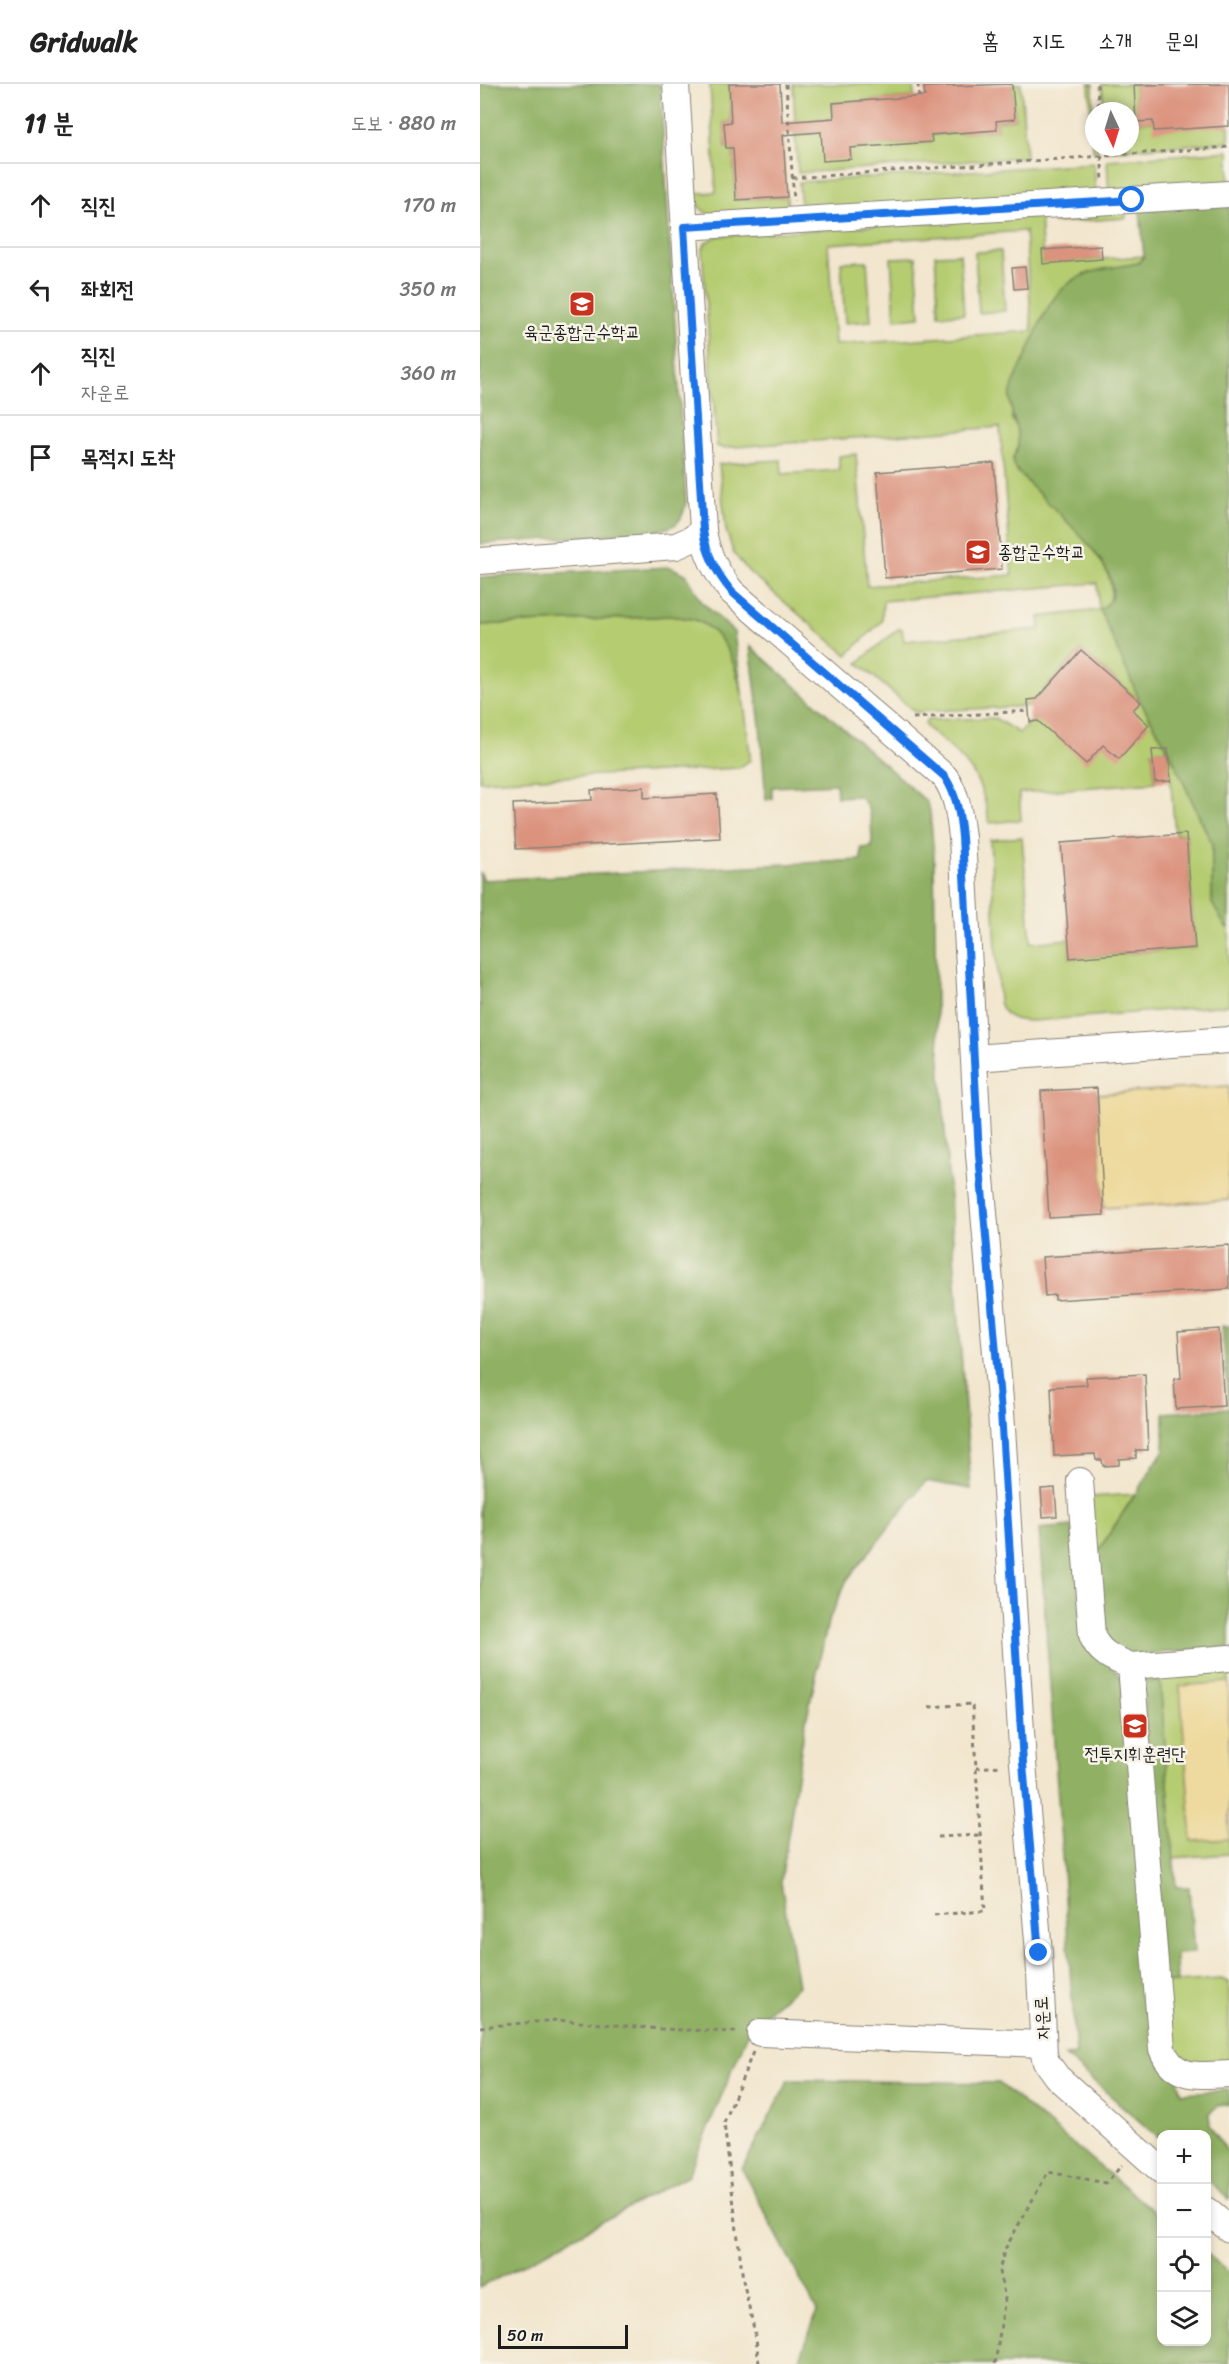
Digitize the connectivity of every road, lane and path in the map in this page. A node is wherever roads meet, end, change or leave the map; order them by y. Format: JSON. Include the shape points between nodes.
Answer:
{"nodes":[{"id":1,"x":676,"y":84,"type":"edge"},
{"id":2,"x":786,"y":84,"type":"edge"},
{"id":3,"x":918,"y":84,"type":"edge"},
{"id":4,"x":1097,"y":84,"type":"edge"},
{"id":5,"x":919,"y":97,"type":"dead end"},
{"id":6,"x":1098,"y":102,"type":"edge"},
{"id":7,"x":1229,"y":147,"type":"edge"},
{"id":8,"x":1139,"y":153,"type":"edge"},
{"id":9,"x":1102,"y":156,"type":"joint"},
{"id":10,"x":792,"y":178,"type":"junction"},
{"id":11,"x":1229,"y":194,"type":"edge"},
{"id":12,"x":1105,"y":201,"type":"junction"},
{"id":13,"x":796,"y":220,"type":"junction"},
{"id":14,"x":684,"y":227,"type":"junction"},
{"id":15,"x":703,"y":530,"type":"junction"},
{"id":16,"x":676,"y":546,"type":"junction"},
{"id":17,"x":480,"y":561,"type":"edge"},
{"id":18,"x":718,"y":573,"type":"junction"},
{"id":19,"x":1029,"y":711,"type":"dead end"},
{"id":20,"x":913,"y":718,"type":"dead end"},
{"id":21,"x":1229,"y":1040,"type":"edge"},
{"id":22,"x":974,"y":1058,"type":"junction"},
{"id":23,"x":1080,"y":1481,"type":"dead end"},
{"id":24,"x":1229,"y":1658,"type":"edge"},
{"id":25,"x":1131,"y":1666,"type":"junction"},
{"id":26,"x":929,"y":1707,"type":"dead end"},
{"id":27,"x":1001,"y":1766,"type":"dead end"},
{"id":28,"x":976,"y":1768,"type":"junction"},
{"id":29,"x":980,"y":1835,"type":"junction"},
{"id":30,"x":938,"y":1837,"type":"dead end"},
{"id":31,"x":933,"y":1915,"type":"dead end"},
{"id":32,"x":480,"y":2027,"type":"edge"},
{"id":33,"x":760,"y":2033,"type":"junction"},
{"id":34,"x":1043,"y":2044,"type":"junction"},
{"id":35,"x":1229,"y":2074,"type":"edge"},
{"id":36,"x":1136,"y":2149,"type":"junction"},
{"id":37,"x":1157,"y":2167,"type":"edge"},
{"id":38,"x":1211,"y":2214,"type":"edge"},
{"id":39,"x":1229,"y":2229,"type":"edge"},
{"id":40,"x":759,"y":2364,"type":"edge"},
{"id":41,"x":995,"y":2364,"type":"edge"}],
"edges":[{"from":1,"to":14,"type":"street"},
{"from":2,"to":10,"type":"path"},
{"from":3,"to":5,"type":"path"},
{"from":4,"to":6,"type":"path"},
{"from":7,"to":8,"type":"path"},
{"from":9,"to":10,"type":"path"},
{"from":9,"to":12,"type":"path"},
{"from":10,"to":13,"type":"path"},
{"from":11,"to":12,"type":"street"},
{"from":12,"to":13,"type":"street"},
{"from":13,"to":14,"type":"street"},
{"from":14,"to":15,"type":"street"},
{"from":15,"to":16,"type":"street"},
{"from":15,"to":18,"type":"street"},
{"from":16,"to":17,"type":"street"},
{"from":16,"to":18,"type":"street"},
{"from":18,"to":22,"type":"street","name":"자운로","via":[[732,592],[945,777],[953,789],[962,837]]},
{"from":19,"to":20,"type":"path"},
{"from":21,"to":22,"type":"street"},
{"from":22,"to":34,"type":"street","name":"자운로"},
{"from":23,"to":25,"type":"street","via":[[1092,1635],[1101,1650]]},
{"from":24,"to":25,"type":"street"},
{"from":25,"to":35,"type":"street","via":[[1162,2049],[1166,2062],[1175,2070]]},
{"from":26,"to":28,"type":"path","via":[[972,1704]]},
{"from":27,"to":28,"type":"path"},
{"from":28,"to":29,"type":"path"},
{"from":29,"to":30,"type":"path"},
{"from":29,"to":31,"type":"path","via":[[985,1911]]},
{"from":32,"to":33,"type":"path","via":[[556,2020]]},
{"from":33,"to":34,"type":"street"},
{"from":33,"to":40,"type":"path","via":[[724,2123],[743,2280]]},
{"from":34,"to":36,"type":"street","name":"자운로","via":[[1046,2062],[1057,2077]]},
{"from":36,"to":37,"type":"street","name":"자운로"},
{"from":36,"to":41,"type":"path","via":[[1107,2183],[1048,2172],[1004,2251],[999,2272],[1005,2298]]},
{"from":38,"to":39,"type":"street"}]}
